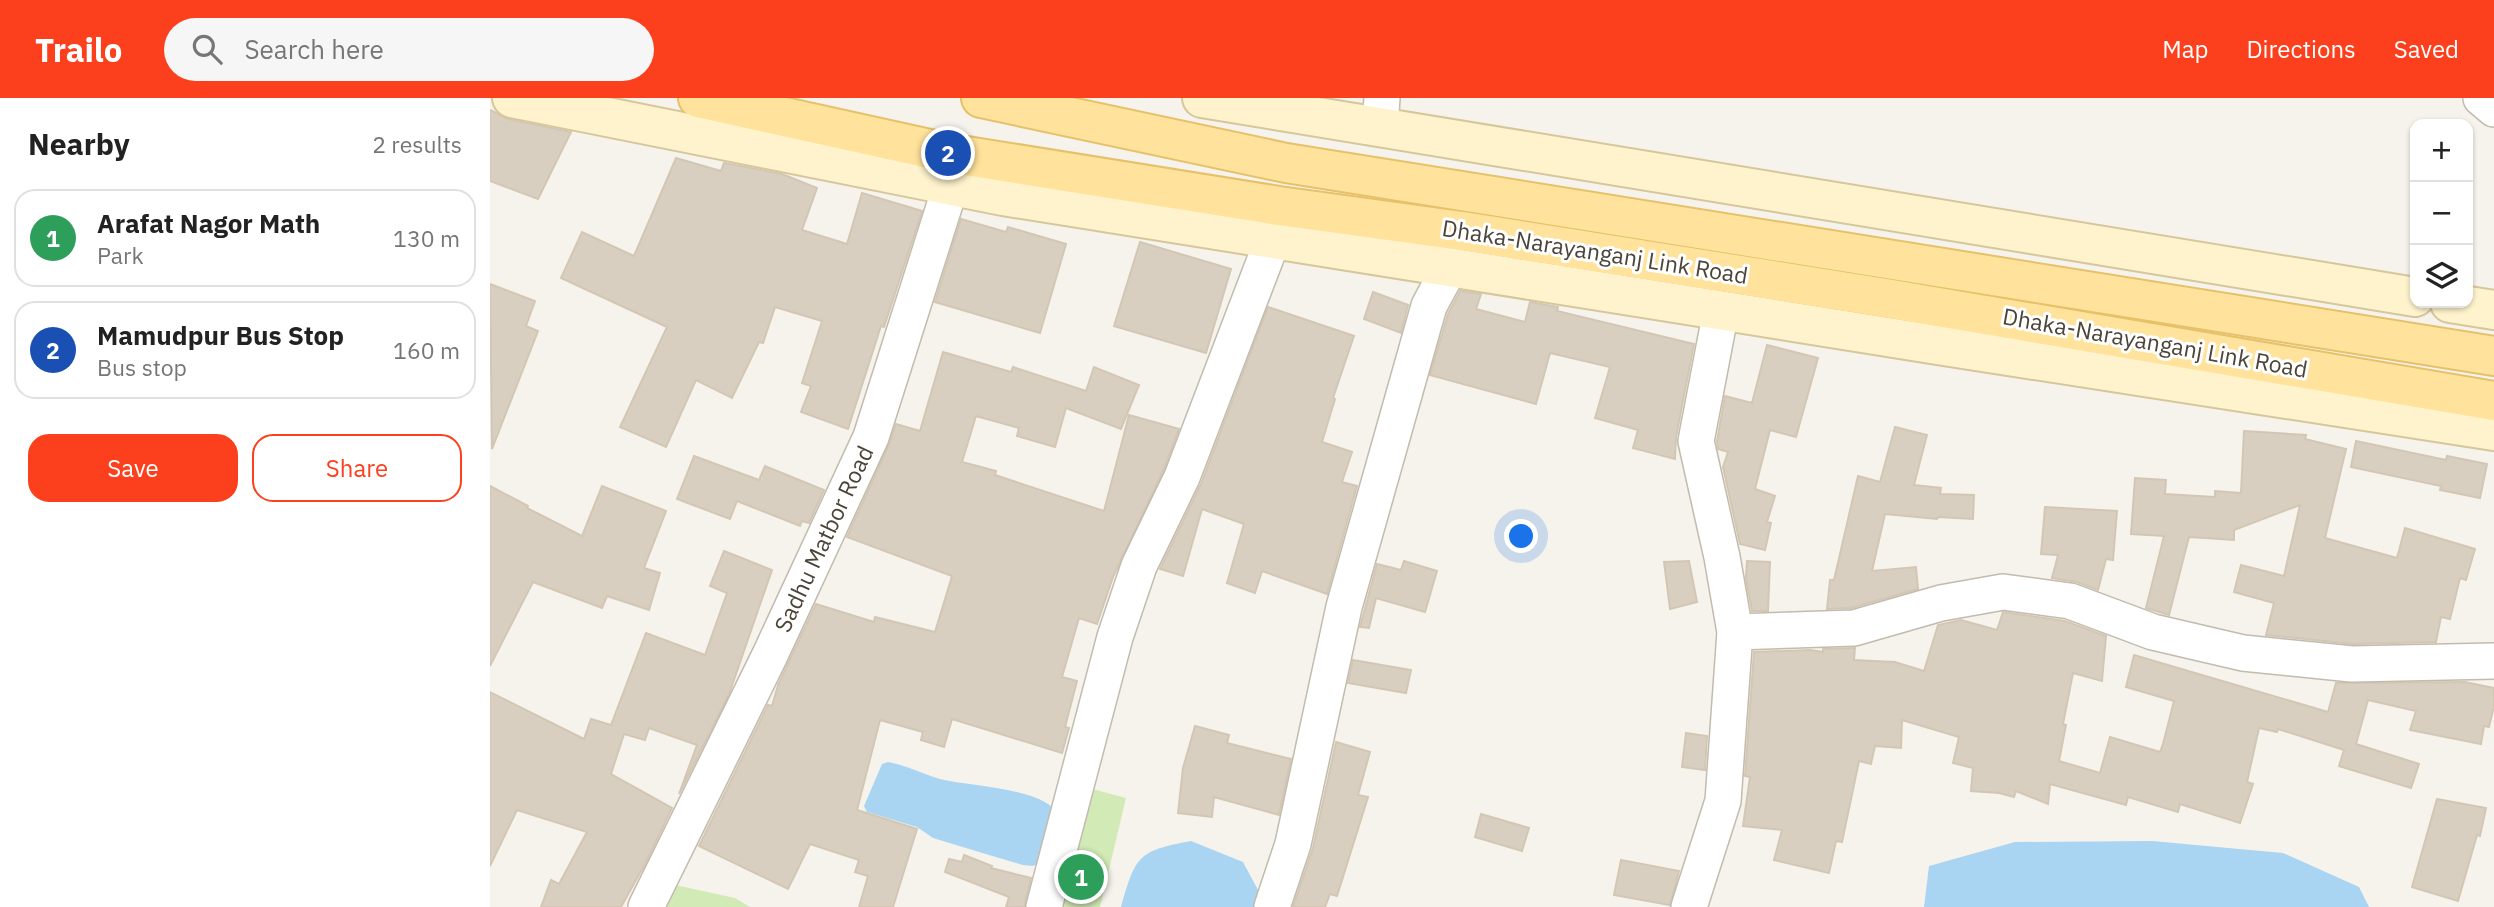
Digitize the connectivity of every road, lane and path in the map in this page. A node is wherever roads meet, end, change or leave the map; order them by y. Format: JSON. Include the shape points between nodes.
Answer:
{"nodes":[{"id":1,"x":512,"y":98,"type":"edge"},
{"id":2,"x":698,"y":98,"type":"edge"},
{"id":3,"x":981,"y":98,"type":"edge"},
{"id":4,"x":1202,"y":98,"type":"edge"},
{"id":5,"x":2481,"y":98,"type":"edge"},
{"id":6,"x":2494,"y":109,"type":"edge"},
{"id":7,"x":1381,"y":113,"type":"edge"},
{"id":8,"x":954,"y":170,"type":"junction"},
{"id":9,"x":1273,"y":239,"type":"junction"},
{"id":10,"x":1450,"y":267,"type":"junction"},
{"id":11,"x":2410,"y":296,"type":"edge"},
{"id":12,"x":2473,"y":307,"type":"edge"},
{"id":13,"x":1721,"y":310,"type":"junction"},
{"id":14,"x":2494,"y":310,"type":"edge"},
{"id":15,"x":2494,"y":355,"type":"edge"},
{"id":16,"x":2494,"y":401,"type":"edge"},
{"id":17,"x":2432,"y":406,"type":"junction"},
{"id":18,"x":2494,"y":431,"type":"edge"},
{"id":19,"x":1735,"y":632,"type":"junction"},
{"id":20,"x":2494,"y":661,"type":"edge"},
{"id":21,"x":646,"y":907,"type":"edge"},
{"id":22,"x":1044,"y":907,"type":"edge"},
{"id":23,"x":1272,"y":907,"type":"edge"},
{"id":24,"x":1689,"y":907,"type":"edge"}],
"edges":[{"from":1,"to":8,"type":"street"},
{"from":2,"to":8,"type":"main road","name":"Dhaka-Narayanganj Link Road"},
{"from":3,"to":15,"type":"main road","name":"Dhaka-Narayanganj Link Road","via":[[1286,163]]},
{"from":4,"to":7,"type":"street"},
{"from":5,"to":6,"type":"street"},
{"from":7,"to":11,"type":"street"},
{"from":8,"to":9,"type":"street"},
{"from":8,"to":17,"type":"main road","name":"Dhaka-Narayanganj Link Road","via":[[1469,232],[1872,296]]},
{"from":8,"to":21,"type":"street","name":"Sadhu Matbor Road","via":[[871,437]]},
{"from":9,"to":10,"type":"street"},
{"from":9,"to":22,"type":"street","via":[[1182,477],[1139,566],[1115,637]]},
{"from":10,"to":13,"type":"street"},
{"from":10,"to":23,"type":"street","via":[[1429,306],[1344,607],[1293,844]]},
{"from":12,"to":14,"type":"street"},
{"from":13,"to":17,"type":"street"},
{"from":13,"to":19,"type":"street","via":[[1696,441]]},
{"from":16,"to":17,"type":"main road","name":"Dhaka-Narayanganj Link Road"},
{"from":17,"to":18,"type":"street"},
{"from":19,"to":20,"type":"street","via":[[1854,628],[1941,603],[2003,592],[2070,601],[2153,632],[2243,653],[2352,664]]},
{"from":19,"to":24,"type":"street","via":[[1723,801]]}]}
